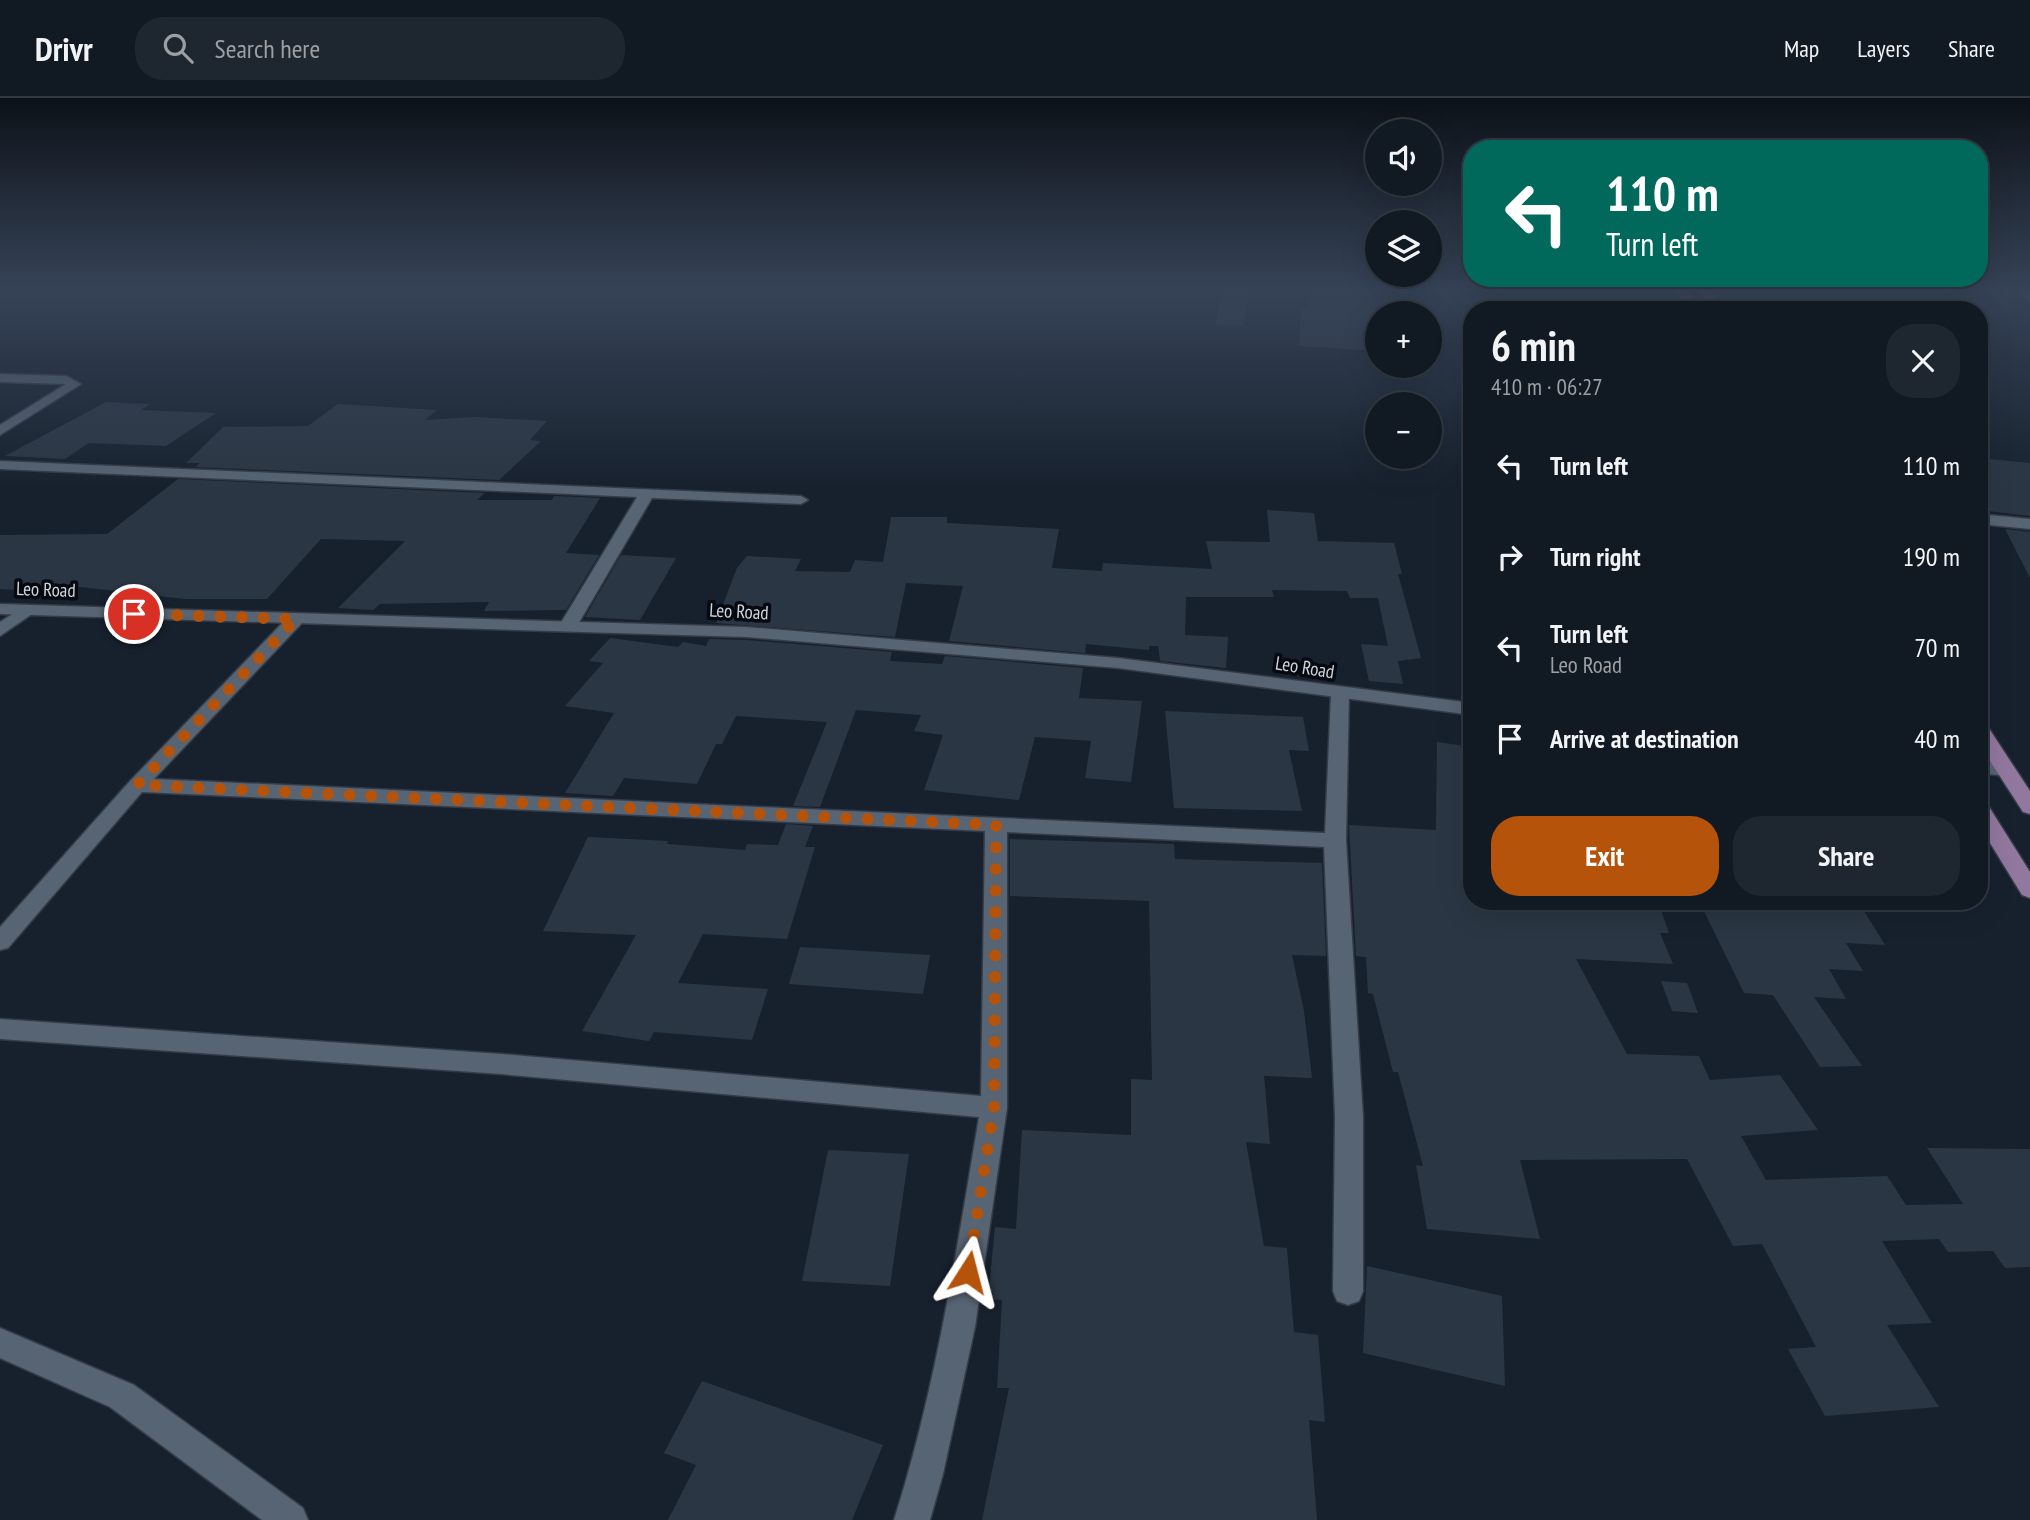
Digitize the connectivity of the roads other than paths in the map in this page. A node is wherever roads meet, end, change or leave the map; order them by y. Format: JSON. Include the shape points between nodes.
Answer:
{"nodes":[{"id":1,"x":0,"y":379,"type":"edge"},
{"id":2,"x":0,"y":431,"type":"edge"},
{"id":3,"x":0,"y":465,"type":"edge"},
{"id":4,"x":646,"y":495,"type":"junction"},
{"id":5,"x":801,"y":500,"type":"dead end"},
{"id":6,"x":1988,"y":520,"type":"edge"},
{"id":7,"x":2030,"y":524,"type":"edge"},
{"id":8,"x":0,"y":609,"type":"edge"},
{"id":9,"x":26,"y":610,"type":"junction"},
{"id":10,"x":296,"y":619,"type":"junction"},
{"id":11,"x":568,"y":626,"type":"junction"},
{"id":12,"x":0,"y":631,"type":"edge"},
{"id":13,"x":1340,"y":694,"type":"junction"},
{"id":14,"x":1463,"y":708,"type":"edge"},
{"id":15,"x":1988,"y":742,"type":"edge"},
{"id":16,"x":1988,"y":768,"type":"edge"},
{"id":17,"x":2006,"y":770,"type":"junction"},
{"id":18,"x":137,"y":785,"type":"junction"},
{"id":19,"x":2030,"y":807,"type":"edge"},
{"id":20,"x":1988,"y":822,"type":"edge"},
{"id":21,"x":996,"y":825,"type":"junction"},
{"id":22,"x":1335,"y":840,"type":"junction"},
{"id":23,"x":2030,"y":890,"type":"edge"},
{"id":24,"x":0,"y":942,"type":"edge"},
{"id":25,"x":0,"y":1028,"type":"edge"},
{"id":26,"x":994,"y":1108,"type":"junction"},
{"id":27,"x":1348,"y":1291,"type":"dead end"},
{"id":28,"x":0,"y":1343,"type":"edge"},
{"id":29,"x":291,"y":1520,"type":"edge"},
{"id":30,"x":912,"y":1520,"type":"edge"}],
"edges":[{"from":1,"to":2,"type":"street","via":[[75,384]]},
{"from":3,"to":4,"type":"street"},
{"from":4,"to":5,"type":"street"},
{"from":4,"to":11,"type":"street"},
{"from":6,"to":7,"type":"street"},
{"from":8,"to":9,"type":"street","name":"Leo Road"},
{"from":9,"to":10,"type":"street","name":"Leo Road"},
{"from":9,"to":12,"type":"street"},
{"from":10,"to":11,"type":"street","name":"Leo Road"},
{"from":10,"to":18,"type":"street"},
{"from":11,"to":13,"type":"street","name":"Leo Road","via":[[746,632],[940,646],[1218,674]]},
{"from":13,"to":14,"type":"street","name":"Leo Road"},
{"from":13,"to":22,"type":"street"},
{"from":15,"to":17,"type":"main road"},
{"from":16,"to":17,"type":"street"},
{"from":17,"to":19,"type":"main road"},
{"from":18,"to":21,"type":"street"},
{"from":18,"to":24,"type":"street"},
{"from":20,"to":23,"type":"main road"},
{"from":21,"to":22,"type":"street"},
{"from":21,"to":26,"type":"street"},
{"from":22,"to":27,"type":"street","via":[[1349,1117]]},
{"from":25,"to":26,"type":"street","via":[[501,1064]]},
{"from":26,"to":30,"type":"street","via":[[959,1327]]},
{"from":28,"to":29,"type":"street","via":[[122,1396]]}]}
